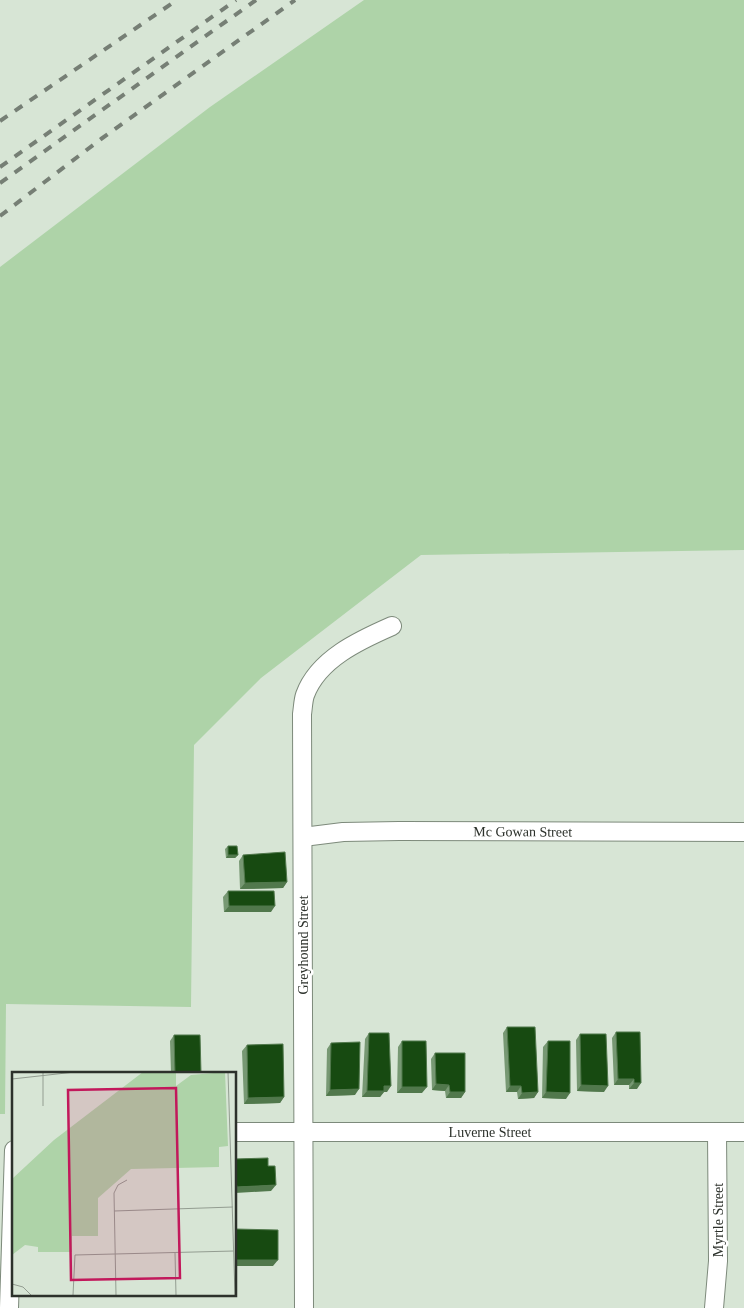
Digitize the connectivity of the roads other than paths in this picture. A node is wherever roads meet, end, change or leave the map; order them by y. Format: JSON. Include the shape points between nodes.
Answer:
{"nodes":[{"id":1,"x":392,"y":626,"type":"dead end"},
{"id":2,"x":744,"y":832,"type":"edge"},
{"id":3,"x":303,"y":837,"type":"junction"},
{"id":4,"x":236,"y":1132,"type":"edge"},
{"id":5,"x":303,"y":1132,"type":"junction"},
{"id":6,"x":717,"y":1132,"type":"junction"},
{"id":7,"x":744,"y":1132,"type":"edge"},
{"id":8,"x":12,"y":1213,"type":"edge"},
{"id":9,"x":9,"y":1308,"type":"edge"},
{"id":10,"x":304,"y":1308,"type":"edge"},
{"id":11,"x":714,"y":1308,"type":"edge"}],
"edges":[{"from":1,"to":3,"type":"street","name":"Greyhound Street","via":[[333,658],[316,676],[305,695],[302,714]]},
{"from":2,"to":3,"type":"street","name":"Mc Gowan Street","via":[[400,831],[342,832]]},
{"from":3,"to":5,"type":"street","name":"Greyhound Street"},
{"from":4,"to":5,"type":"street","name":"Luverne Street"},
{"from":5,"to":6,"type":"street","name":"Luverne Street"},
{"from":5,"to":10,"type":"street","name":"Greyhound Street"},
{"from":6,"to":7,"type":"street","name":"Luverne Street"},
{"from":6,"to":11,"type":"street","name":"Myrtle Street","via":[[718,1261]]},
{"from":8,"to":9,"type":"street"}]}
